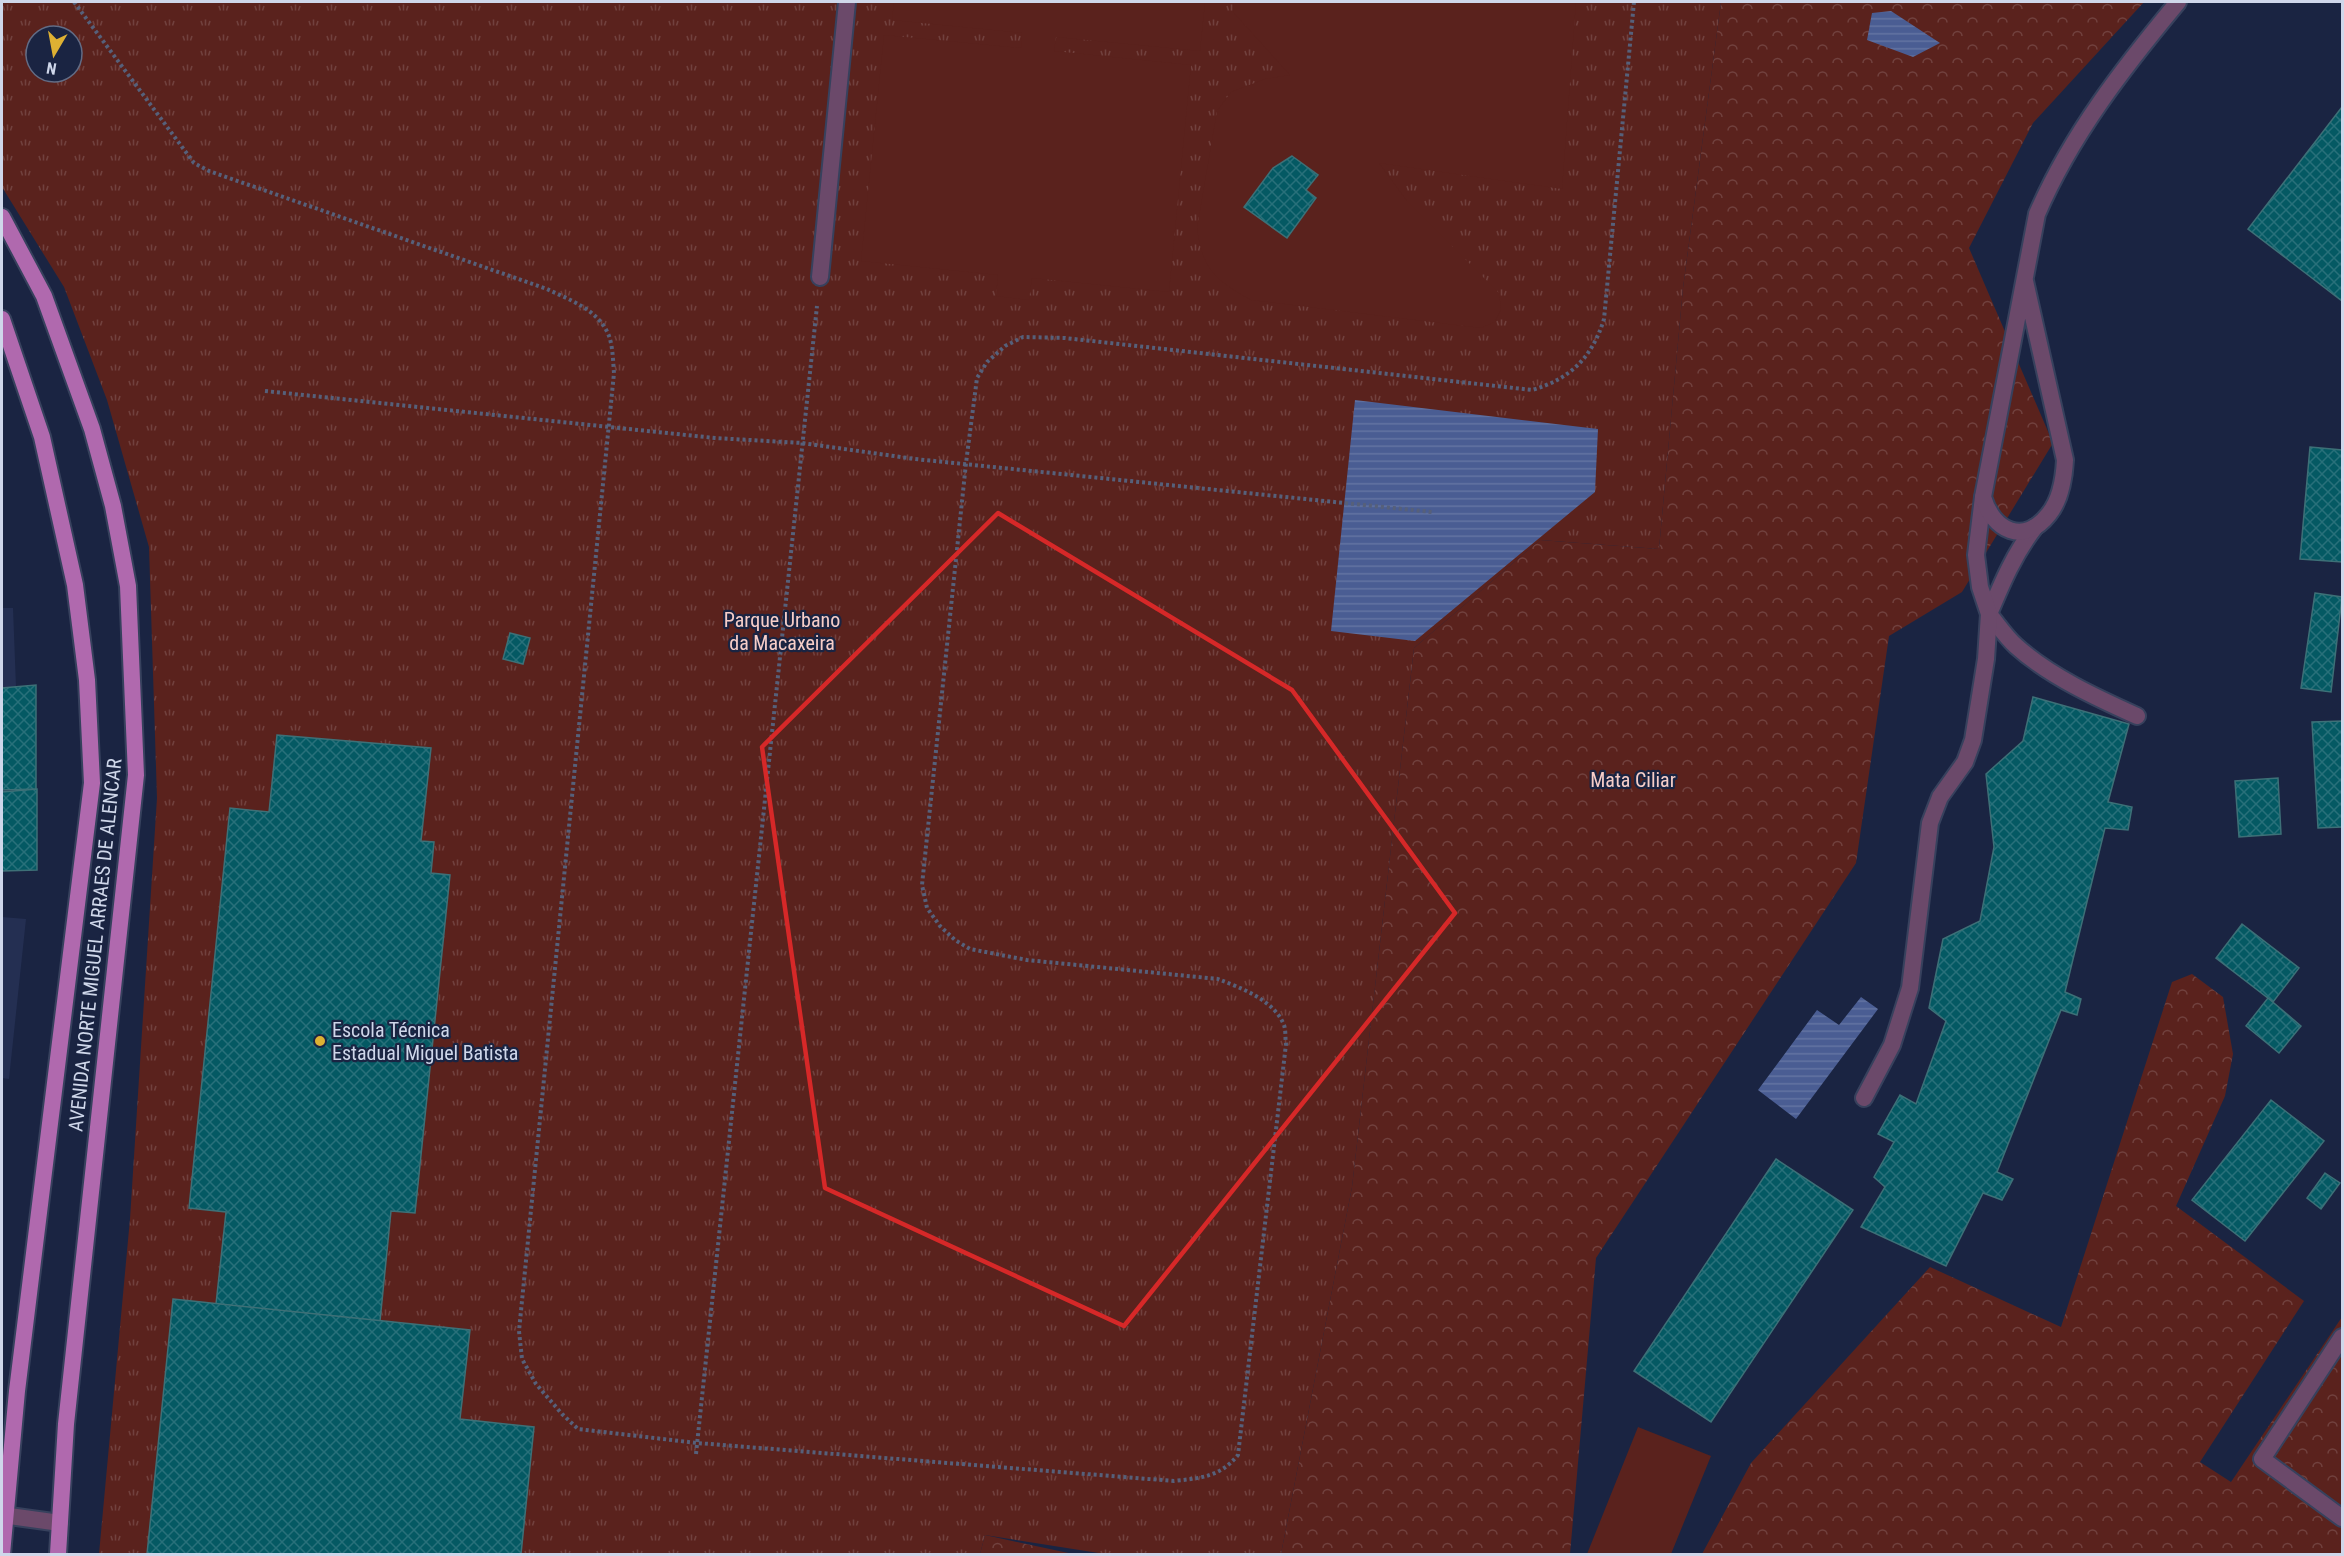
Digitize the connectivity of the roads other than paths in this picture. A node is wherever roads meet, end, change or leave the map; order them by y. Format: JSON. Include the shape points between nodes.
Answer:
{"nodes":[{"id":1,"x":847,"y":2,"type":"edge"},
{"id":2,"x":2178,"y":2,"type":"edge"},
{"id":3,"x":2,"y":217,"type":"edge"},
{"id":4,"x":820,"y":277,"type":"road end"},
{"id":5,"x":2025,"y":281,"type":"junction"},
{"id":6,"x":2,"y":319,"type":"edge"},
{"id":7,"x":1983,"y":497,"type":"junction"},
{"id":8,"x":2035,"y":527,"type":"junction"},
{"id":9,"x":1989,"y":614,"type":"junction"},
{"id":10,"x":2137,"y":716,"type":"dead end"},
{"id":11,"x":1864,"y":1098,"type":"dead end"},
{"id":12,"x":2343,"y":1337,"type":"edge"},
{"id":13,"x":3,"y":1515,"type":"edge"},
{"id":14,"x":2343,"y":1518,"type":"edge"},
{"id":15,"x":60,"y":1523,"type":"junction"},
{"id":16,"x":2,"y":1554,"type":"edge"},
{"id":17,"x":58,"y":1554,"type":"edge"}],
"edges":[{"from":1,"to":4,"type":"street"},
{"from":2,"to":5,"type":"street","via":[[2094,112],[2051,182],[2037,214]]},
{"from":3,"to":15,"type":"main road","name":"AVENIDA NORTE MIGUEL ARRAES DE ALENCAR","via":[[44,296],[92,429],[113,506],[128,586],[130,621],[136,775],[66,1424]]},
{"from":5,"to":7,"type":"street"},
{"from":5,"to":8,"type":"street","via":[[2065,460],[2060,495],[2049,514]]},
{"from":6,"to":13,"type":"main road","name":"AVENIDA NORTE MIGUEL ARRAES DE ALENCAR","via":[[42,437],[75,585],[87,680],[92,783]]},
{"from":7,"to":8,"type":"street","via":[[1993,521],[2010,531]]},
{"from":7,"to":9,"type":"street","via":[[1976,555]]},
{"from":8,"to":9,"type":"street","via":[[2010,563]]},
{"from":9,"to":10,"type":"street","via":[[2015,645],[2036,662],[2093,696]]},
{"from":9,"to":11,"type":"street","via":[[1973,740],[1965,762],[1940,797],[1930,823],[1910,988],[1892,1045]]},
{"from":12,"to":14,"type":"street","via":[[2262,1459]]},
{"from":13,"to":15,"type":"street"},
{"from":13,"to":16,"type":"main road","name":"AVENIDA NORTE MIGUEL ARRAES DE ALENCAR"},
{"from":15,"to":17,"type":"main road","name":"AVENIDA NORTE MIGUEL ARRAES DE ALENCAR"}]}
